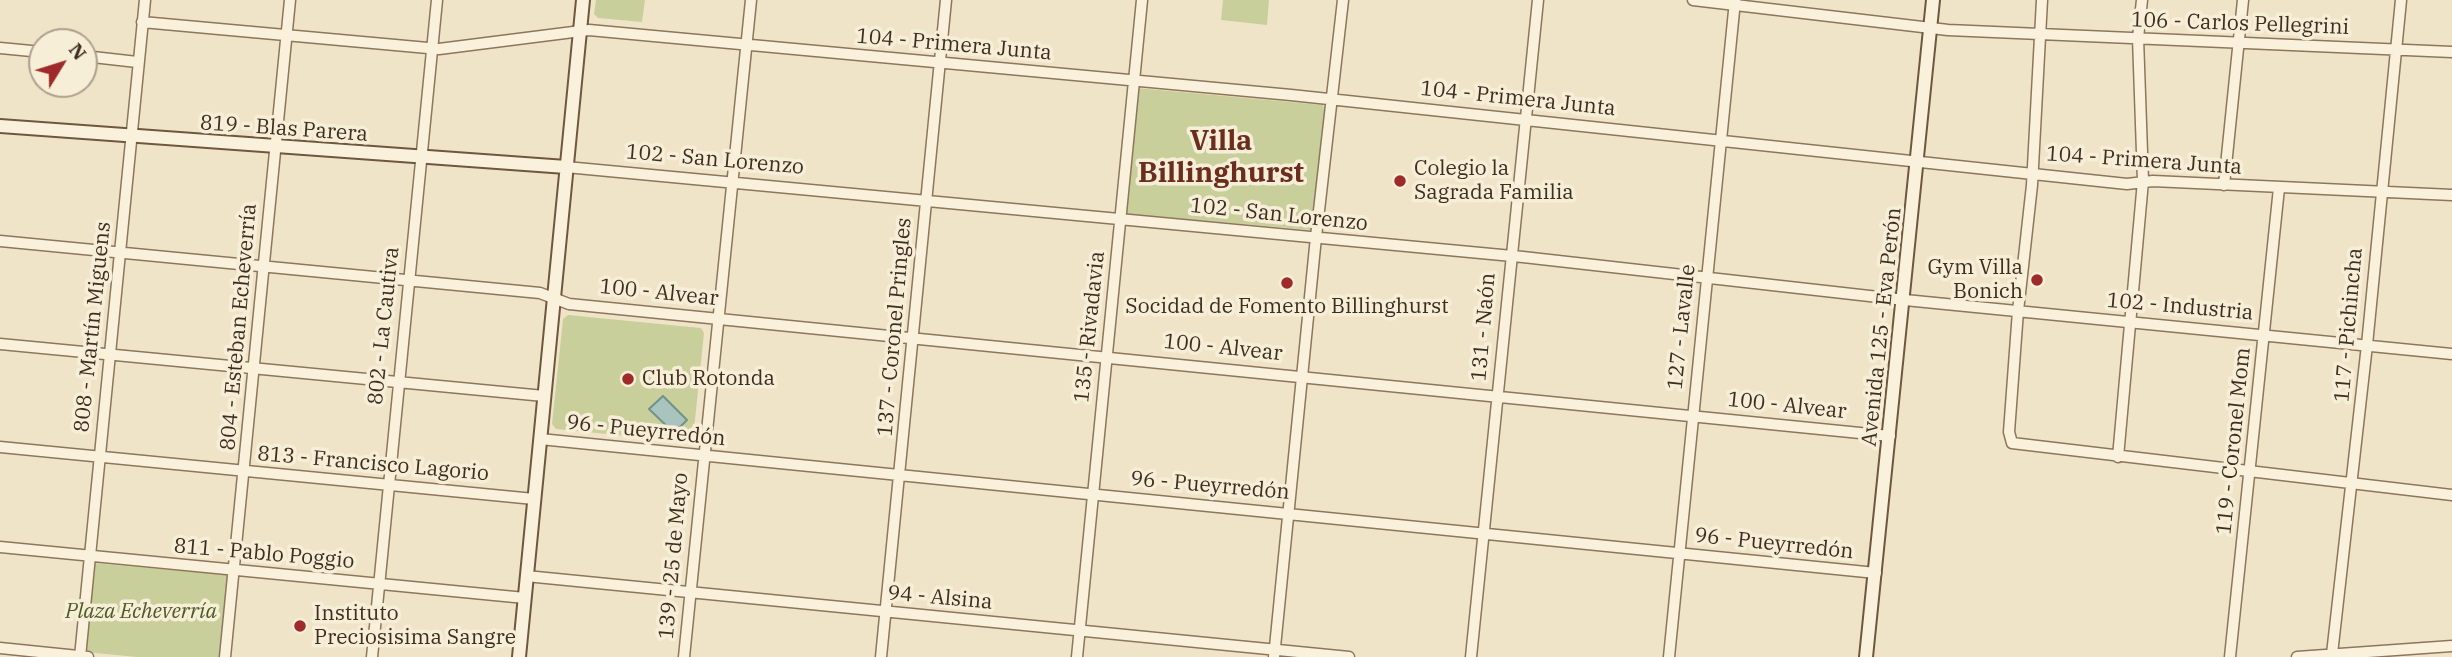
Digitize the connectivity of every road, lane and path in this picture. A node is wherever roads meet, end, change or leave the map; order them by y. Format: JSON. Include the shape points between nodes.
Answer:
{"nodes":[{"id":1,"x":145,"y":0,"type":"edge"},
{"id":2,"x":290,"y":0,"type":"edge"},
{"id":3,"x":437,"y":0,"type":"edge"},
{"id":4,"x":583,"y":0,"type":"edge"},
{"id":5,"x":751,"y":0,"type":"edge"},
{"id":6,"x":946,"y":0,"type":"edge"},
{"id":7,"x":1142,"y":0,"type":"edge"},
{"id":8,"x":1343,"y":0,"type":"edge"},
{"id":9,"x":1538,"y":0,"type":"edge"},
{"id":10,"x":1693,"y":0,"type":"edge"},
{"id":11,"x":1933,"y":0,"type":"edge"},
{"id":12,"x":2042,"y":0,"type":"edge"},
{"id":13,"x":2142,"y":0,"type":"edge"},
{"id":14,"x":2244,"y":0,"type":"edge"},
{"id":15,"x":2401,"y":0,"type":"edge"},
{"id":16,"x":1735,"y":2,"type":"edge"},
{"id":17,"x":142,"y":22,"type":"junction"},
{"id":18,"x":1930,"y":27,"type":"junction"},
{"id":19,"x":580,"y":29,"type":"junction"},
{"id":20,"x":2038,"y":35,"type":"junction"},
{"id":21,"x":286,"y":36,"type":"junction"},
{"id":22,"x":2138,"y":38,"type":"junction"},
{"id":23,"x":2239,"y":43,"type":"junction"},
{"id":24,"x":747,"y":45,"type":"junction"},
{"id":25,"x":0,"y":48,"type":"edge"},
{"id":26,"x":432,"y":49,"type":"junction"},
{"id":27,"x":2396,"y":49,"type":"junction"},
{"id":28,"x":28,"y":51,"type":"edge"},
{"id":29,"x":2452,"y":52,"type":"edge"},
{"id":30,"x":98,"y":57,"type":"edge"},
{"id":31,"x":137,"y":61,"type":"junction"},
{"id":32,"x":940,"y":62,"type":"junction"},
{"id":33,"x":1133,"y":82,"type":"junction"},
{"id":34,"x":1332,"y":101,"type":"junction"},
{"id":35,"x":1526,"y":120,"type":"junction"},
{"id":36,"x":0,"y":126,"type":"edge"},
{"id":37,"x":131,"y":136,"type":"junction"},
{"id":38,"x":1721,"y":139,"type":"junction"},
{"id":39,"x":275,"y":147,"type":"junction"},
{"id":40,"x":420,"y":158,"type":"junction"},
{"id":41,"x":1918,"y":160,"type":"junction"},
{"id":42,"x":566,"y":167,"type":"junction"},
{"id":43,"x":2033,"y":173,"type":"junction"},
{"id":44,"x":732,"y":181,"type":"junction"},
{"id":45,"x":2143,"y":181,"type":"junction"},
{"id":46,"x":2224,"y":186,"type":"junction"},
{"id":47,"x":2279,"y":188,"type":"junction"},
{"id":48,"x":2380,"y":192,"type":"junction"},
{"id":49,"x":2452,"y":195,"type":"edge"},
{"id":50,"x":927,"y":200,"type":"junction"},
{"id":51,"x":1120,"y":219,"type":"junction"},
{"id":52,"x":1315,"y":237,"type":"junction"},
{"id":53,"x":0,"y":241,"type":"edge"},
{"id":54,"x":121,"y":253,"type":"junction"},
{"id":55,"x":1510,"y":257,"type":"junction"},
{"id":56,"x":264,"y":267,"type":"junction"},
{"id":57,"x":1706,"y":278,"type":"junction"},
{"id":58,"x":409,"y":281,"type":"junction"},
{"id":59,"x":553,"y":298,"type":"junction"},
{"id":60,"x":1905,"y":300,"type":"junction"},
{"id":61,"x":2018,"y":311,"type":"junction"},
{"id":62,"x":720,"y":318,"type":"junction"},
{"id":63,"x":2131,"y":322,"type":"junction"},
{"id":64,"x":2265,"y":335,"type":"junction"},
{"id":65,"x":914,"y":337,"type":"junction"},
{"id":66,"x":0,"y":344,"type":"edge"},
{"id":67,"x":2367,"y":345,"type":"junction"},
{"id":68,"x":110,"y":354,"type":"junction"},
{"id":69,"x":2452,"y":354,"type":"edge"},
{"id":70,"x":1108,"y":356,"type":"junction"},
{"id":71,"x":254,"y":369,"type":"junction"},
{"id":72,"x":1302,"y":376,"type":"junction"},
{"id":73,"x":397,"y":383,"type":"junction"},
{"id":74,"x":544,"y":396,"type":"junction"},
{"id":75,"x":1498,"y":396,"type":"junction"},
{"id":76,"x":1693,"y":415,"type":"junction"},
{"id":77,"x":1890,"y":436,"type":"junction"},
{"id":78,"x":540,"y":439,"type":"junction"},
{"id":79,"x":0,"y":447,"type":"edge"},
{"id":80,"x":99,"y":456,"type":"junction"},
{"id":81,"x":703,"y":456,"type":"junction"},
{"id":82,"x":2118,"y":457,"type":"junction"},
{"id":83,"x":244,"y":471,"type":"junction"},
{"id":84,"x":2250,"y":471,"type":"junction"},
{"id":85,"x":901,"y":475,"type":"junction"},
{"id":86,"x":2352,"y":483,"type":"junction"},
{"id":87,"x":389,"y":485,"type":"junction"},
{"id":88,"x":1093,"y":494,"type":"junction"},
{"id":89,"x":2452,"y":495,"type":"edge"},
{"id":90,"x":534,"y":499,"type":"junction"},
{"id":91,"x":1287,"y":512,"type":"junction"},
{"id":92,"x":1485,"y":534,"type":"junction"},
{"id":93,"x":0,"y":547,"type":"edge"},
{"id":94,"x":1679,"y":554,"type":"junction"},
{"id":95,"x":89,"y":557,"type":"junction"},
{"id":96,"x":234,"y":570,"type":"junction"},
{"id":97,"x":1876,"y":573,"type":"junction"},
{"id":98,"x":526,"y":576,"type":"junction"},
{"id":99,"x":379,"y":584,"type":"junction"},
{"id":100,"x":690,"y":592,"type":"junction"},
{"id":101,"x":525,"y":598,"type":"junction"},
{"id":102,"x":886,"y":612,"type":"junction"},
{"id":103,"x":1080,"y":631,"type":"junction"},
{"id":104,"x":2452,"y":646,"type":"edge"},
{"id":105,"x":0,"y":648,"type":"edge"},
{"id":106,"x":1275,"y":653,"type":"edge"},
{"id":107,"x":2411,"y":653,"type":"edge"},
{"id":108,"x":2332,"y":654,"type":"junction"},
{"id":109,"x":80,"y":657,"type":"edge"},
{"id":110,"x":88,"y":657,"type":"edge"},
{"id":111,"x":225,"y":657,"type":"edge"},
{"id":112,"x":372,"y":657,"type":"edge"},
{"id":113,"x":519,"y":657,"type":"edge"},
{"id":114,"x":684,"y":657,"type":"edge"},
{"id":115,"x":881,"y":657,"type":"edge"},
{"id":116,"x":1077,"y":657,"type":"edge"},
{"id":117,"x":1349,"y":657,"type":"edge"},
{"id":118,"x":1471,"y":657,"type":"edge"},
{"id":119,"x":1669,"y":657,"type":"edge"},
{"id":120,"x":1866,"y":657,"type":"edge"},
{"id":121,"x":2230,"y":657,"type":"edge"},
{"id":122,"x":2297,"y":657,"type":"edge"}],
"edges":[{"from":1,"to":17,"type":"street","name":"808 - Martín Miguens"},
{"from":2,"to":21,"type":"street","name":"804 - Esteban Echeverría"},
{"from":3,"to":26,"type":"street","name":"802 - La Cautiva"},
{"from":4,"to":19,"type":"main road"},
{"from":5,"to":24,"type":"street","name":"139 - 25 de Mayo"},
{"from":6,"to":32,"type":"street","name":"137 - Coronel Pringles"},
{"from":7,"to":33,"type":"street","name":"135 - Rivadavia"},
{"from":8,"to":34,"type":"street"},
{"from":9,"to":35,"type":"street","name":"131 - Naón"},
{"from":10,"to":16,"type":"street","name":"106 - Carlos Pellegrini"},
{"from":11,"to":18,"type":"main road","name":"Avenida 125 - Eva Perón"},
{"from":12,"to":20,"type":"street"},
{"from":13,"to":22,"type":"street"},
{"from":14,"to":23,"type":"street"},
{"from":15,"to":27,"type":"street","name":"117 - Pichincha"},
{"from":16,"to":18,"type":"street","name":"106 - Carlos Pellegrini"},
{"from":16,"to":38,"type":"street","name":"127 - Lavalle"},
{"from":17,"to":21,"type":"street","name":"104 - Primera Junta"},
{"from":17,"to":31,"type":"street","name":"808 - Martín Miguens"},
{"from":18,"to":20,"type":"street","name":"106 - Carlos Pellegrini"},
{"from":18,"to":41,"type":"main road","name":"Avenida 125 - Eva Perón"},
{"from":19,"to":24,"type":"street","name":"104 - Primera Junta"},
{"from":19,"to":26,"type":"street","name":"104 - Primera Junta"},
{"from":19,"to":42,"type":"main road"},
{"from":20,"to":22,"type":"street","name":"106 - Carlos Pellegrini"},
{"from":20,"to":43,"type":"street"},
{"from":21,"to":26,"type":"street","name":"104 - Primera Junta"},
{"from":21,"to":39,"type":"street","name":"804 - Esteban Echeverría"},
{"from":22,"to":23,"type":"street","name":"106 - Carlos Pellegrini"},
{"from":22,"to":45,"type":"street"},
{"from":23,"to":27,"type":"street","name":"106 - Carlos Pellegrini"},
{"from":23,"to":46,"type":"street"},
{"from":24,"to":32,"type":"street","name":"104 - Primera Junta"},
{"from":24,"to":44,"type":"street","name":"139 - 25 de Mayo"},
{"from":25,"to":28,"type":"street"},
{"from":26,"to":40,"type":"street","name":"802 - La Cautiva"},
{"from":27,"to":29,"type":"street","name":"106 - Carlos Pellegrini"},
{"from":27,"to":48,"type":"street","name":"117 - Pichincha"},
{"from":30,"to":31,"type":"street"},
{"from":31,"to":37,"type":"street","name":"808 - Martín Miguens"},
{"from":32,"to":33,"type":"street","name":"104 - Primera Junta"},
{"from":32,"to":50,"type":"street","name":"137 - Coronel Pringles"},
{"from":33,"to":34,"type":"street","name":"104 - Primera Junta"},
{"from":33,"to":51,"type":"street","name":"135 - Rivadavia"},
{"from":34,"to":35,"type":"street","name":"104 - Primera Junta"},
{"from":34,"to":52,"type":"street"},
{"from":35,"to":38,"type":"street","name":"104 - Primera Junta"},
{"from":35,"to":55,"type":"street","name":"131 - Naón"},
{"from":36,"to":37,"type":"main road","name":"819 - Blas Parera"},
{"from":37,"to":39,"type":"main road","name":"819 - Blas Parera"},
{"from":37,"to":54,"type":"street","name":"808 - Martín Miguens"},
{"from":38,"to":41,"type":"street","name":"104 - Primera Junta"},
{"from":38,"to":57,"type":"street","name":"127 - Lavalle"},
{"from":39,"to":40,"type":"main road","name":"819 - Blas Parera"},
{"from":39,"to":56,"type":"street","name":"804 - Esteban Echeverría"},
{"from":40,"to":42,"type":"main road","name":"819 - Blas Parera"},
{"from":40,"to":58,"type":"street","name":"802 - La Cautiva"},
{"from":41,"to":43,"type":"street","name":"104 - Primera Junta"},
{"from":41,"to":60,"type":"main road","name":"Avenida 125 - Eva Perón"},
{"from":42,"to":44,"type":"street","name":"102 - San Lorenzo"},
{"from":42,"to":59,"type":"main road"},
{"from":43,"to":45,"type":"street","name":"104 - Primera Junta","via":[[2127,184]]},
{"from":43,"to":61,"type":"street"},
{"from":44,"to":50,"type":"street","name":"102 - San Lorenzo"},
{"from":44,"to":62,"type":"street","name":"139 - 25 de Mayo"},
{"from":45,"to":46,"type":"street","name":"104 - Primera Junta"},
{"from":45,"to":63,"type":"street"},
{"from":46,"to":47,"type":"street","name":"104 - Primera Junta"},
{"from":47,"to":48,"type":"street","name":"104 - Primera Junta"},
{"from":47,"to":64,"type":"street","name":"119 - Coronel Mom"},
{"from":48,"to":49,"type":"street","name":"104 - Primera Junta"},
{"from":48,"to":67,"type":"street","name":"117 - Pichincha"},
{"from":50,"to":51,"type":"street","name":"102 - San Lorenzo"},
{"from":50,"to":65,"type":"street","name":"137 - Coronel Pringles"},
{"from":51,"to":52,"type":"street","name":"102 - San Lorenzo"},
{"from":51,"to":70,"type":"street","name":"135 - Rivadavia"},
{"from":52,"to":55,"type":"street","name":"102 - San Lorenzo"},
{"from":52,"to":72,"type":"street"},
{"from":53,"to":54,"type":"street","name":"100 - Alvear"},
{"from":54,"to":56,"type":"street","name":"100 - Alvear"},
{"from":54,"to":68,"type":"street","name":"808 - Martín Miguens"},
{"from":55,"to":57,"type":"street","name":"102 - San Lorenzo"},
{"from":55,"to":75,"type":"street","name":"131 - Naón"},
{"from":56,"to":58,"type":"street","name":"100 - Alvear"},
{"from":56,"to":71,"type":"street","name":"804 - Esteban Echeverría"},
{"from":57,"to":60,"type":"street","name":"102 - San Lorenzo"},
{"from":57,"to":76,"type":"street","name":"127 - Lavalle"},
{"from":58,"to":59,"type":"street","name":"100 - Alvear"},
{"from":58,"to":73,"type":"street","name":"802 - La Cautiva"},
{"from":59,"to":62,"type":"street","name":"100 - Alvear","via":[[569,304]]},
{"from":59,"to":74,"type":"main road"},
{"from":60,"to":61,"type":"street","name":"102 - Industria"},
{"from":60,"to":77,"type":"main road","name":"Avenida 125 - Eva Perón"},
{"from":61,"to":63,"type":"street","name":"102 - Industria"},
{"from":61,"to":82,"type":"street","via":[[2009,439],[2016,446]]},
{"from":62,"to":65,"type":"street","name":"100 - Alvear"},
{"from":62,"to":81,"type":"street","name":"139 - 25 de Mayo"},
{"from":63,"to":64,"type":"street","name":"102 - Industria"},
{"from":63,"to":82,"type":"street"},
{"from":64,"to":67,"type":"street","name":"102 - Industria"},
{"from":64,"to":84,"type":"street","name":"119 - Coronel Mom"},
{"from":65,"to":70,"type":"street","name":"100 - Alvear"},
{"from":65,"to":85,"type":"street","name":"137 - Coronel Pringles"},
{"from":66,"to":68,"type":"street"},
{"from":67,"to":69,"type":"street","name":"102 - Industria"},
{"from":67,"to":86,"type":"street","name":"117 - Pichincha"},
{"from":68,"to":71,"type":"street"},
{"from":68,"to":80,"type":"street","name":"808 - Martín Miguens"},
{"from":70,"to":72,"type":"street","name":"100 - Alvear"},
{"from":70,"to":88,"type":"street","name":"135 - Rivadavia"},
{"from":71,"to":73,"type":"street"},
{"from":71,"to":83,"type":"street","name":"804 - Esteban Echeverría"},
{"from":72,"to":75,"type":"street","name":"100 - Alvear"},
{"from":72,"to":91,"type":"street"},
{"from":73,"to":74,"type":"street"},
{"from":73,"to":87,"type":"street","name":"802 - La Cautiva"},
{"from":74,"to":78,"type":"main road"},
{"from":75,"to":76,"type":"street","name":"100 - Alvear"},
{"from":75,"to":92,"type":"street","name":"131 - Naón"},
{"from":76,"to":77,"type":"street","name":"100 - Alvear"},
{"from":76,"to":94,"type":"street","name":"127 - Lavalle"},
{"from":77,"to":97,"type":"main road","name":"Avenida 125 - Eva Perón"},
{"from":78,"to":81,"type":"street","name":"96 - Pueyrredón"},
{"from":78,"to":90,"type":"main road"},
{"from":79,"to":80,"type":"street","name":"813 - Francisco Lagorio"},
{"from":80,"to":83,"type":"street","name":"813 - Francisco Lagorio"},
{"from":80,"to":95,"type":"street","name":"808 - Martín Miguens"},
{"from":81,"to":85,"type":"street","name":"96 - Pueyrredón"},
{"from":81,"to":100,"type":"street","name":"139 - 25 de Mayo"},
{"from":82,"to":84,"type":"street"},
{"from":83,"to":87,"type":"street","name":"813 - Francisco Lagorio"},
{"from":83,"to":96,"type":"street","name":"804 - Esteban Echeverría"},
{"from":84,"to":86,"type":"street"},
{"from":84,"to":121,"type":"street","name":"119 - Coronel Mom"},
{"from":85,"to":88,"type":"street","name":"96 - Pueyrredón"},
{"from":85,"to":102,"type":"street","name":"137 - Coronel Pringles"},
{"from":86,"to":89,"type":"street"},
{"from":86,"to":108,"type":"street","name":"117 - Pichincha"},
{"from":87,"to":90,"type":"street","name":"813 - Francisco Lagorio"},
{"from":87,"to":99,"type":"street","name":"802 - La Cautiva"},
{"from":88,"to":91,"type":"street","name":"96 - Pueyrredón"},
{"from":88,"to":103,"type":"street","name":"135 - Rivadavia"},
{"from":90,"to":98,"type":"main road"},
{"from":91,"to":92,"type":"street","name":"96 - Pueyrredón"},
{"from":91,"to":106,"type":"street"},
{"from":92,"to":94,"type":"street","name":"96 - Pueyrredón"},
{"from":92,"to":118,"type":"street","name":"131 - Naón"},
{"from":93,"to":95,"type":"street","name":"811 - Pablo Poggio"},
{"from":94,"to":97,"type":"street","name":"96 - Pueyrredón"},
{"from":94,"to":119,"type":"street","name":"127 - Lavalle"},
{"from":95,"to":96,"type":"street","name":"811 - Pablo Poggio"},
{"from":95,"to":109,"type":"street","name":"808 - Martín Miguens"},
{"from":96,"to":99,"type":"street","name":"811 - Pablo Poggio"},
{"from":96,"to":111,"type":"street","name":"804 - Esteban Echeverría"},
{"from":97,"to":120,"type":"main road","name":"Avenida 125 - Eva Perón"},
{"from":98,"to":100,"type":"street","name":"94 - Alsina"},
{"from":98,"to":101,"type":"main road"},
{"from":99,"to":101,"type":"street","name":"811 - Pablo Poggio"},
{"from":99,"to":112,"type":"street","name":"802 - La Cautiva"},
{"from":100,"to":102,"type":"street","name":"94 - Alsina"},
{"from":100,"to":114,"type":"street","name":"139 - 25 de Mayo"},
{"from":101,"to":113,"type":"main road"},
{"from":102,"to":103,"type":"street","name":"94 - Alsina"},
{"from":102,"to":115,"type":"street","name":"137 - Coronel Pringles"},
{"from":103,"to":106,"type":"street","name":"94 - Alsina"},
{"from":103,"to":116,"type":"street","name":"135 - Rivadavia"},
{"from":104,"to":107,"type":"street"},
{"from":105,"to":109,"type":"street"},
{"from":106,"to":117,"type":"street","name":"94 - Alsina"},
{"from":107,"to":108,"type":"street"},
{"from":108,"to":122,"type":"street"},
{"from":109,"to":110,"type":"street"}]}
